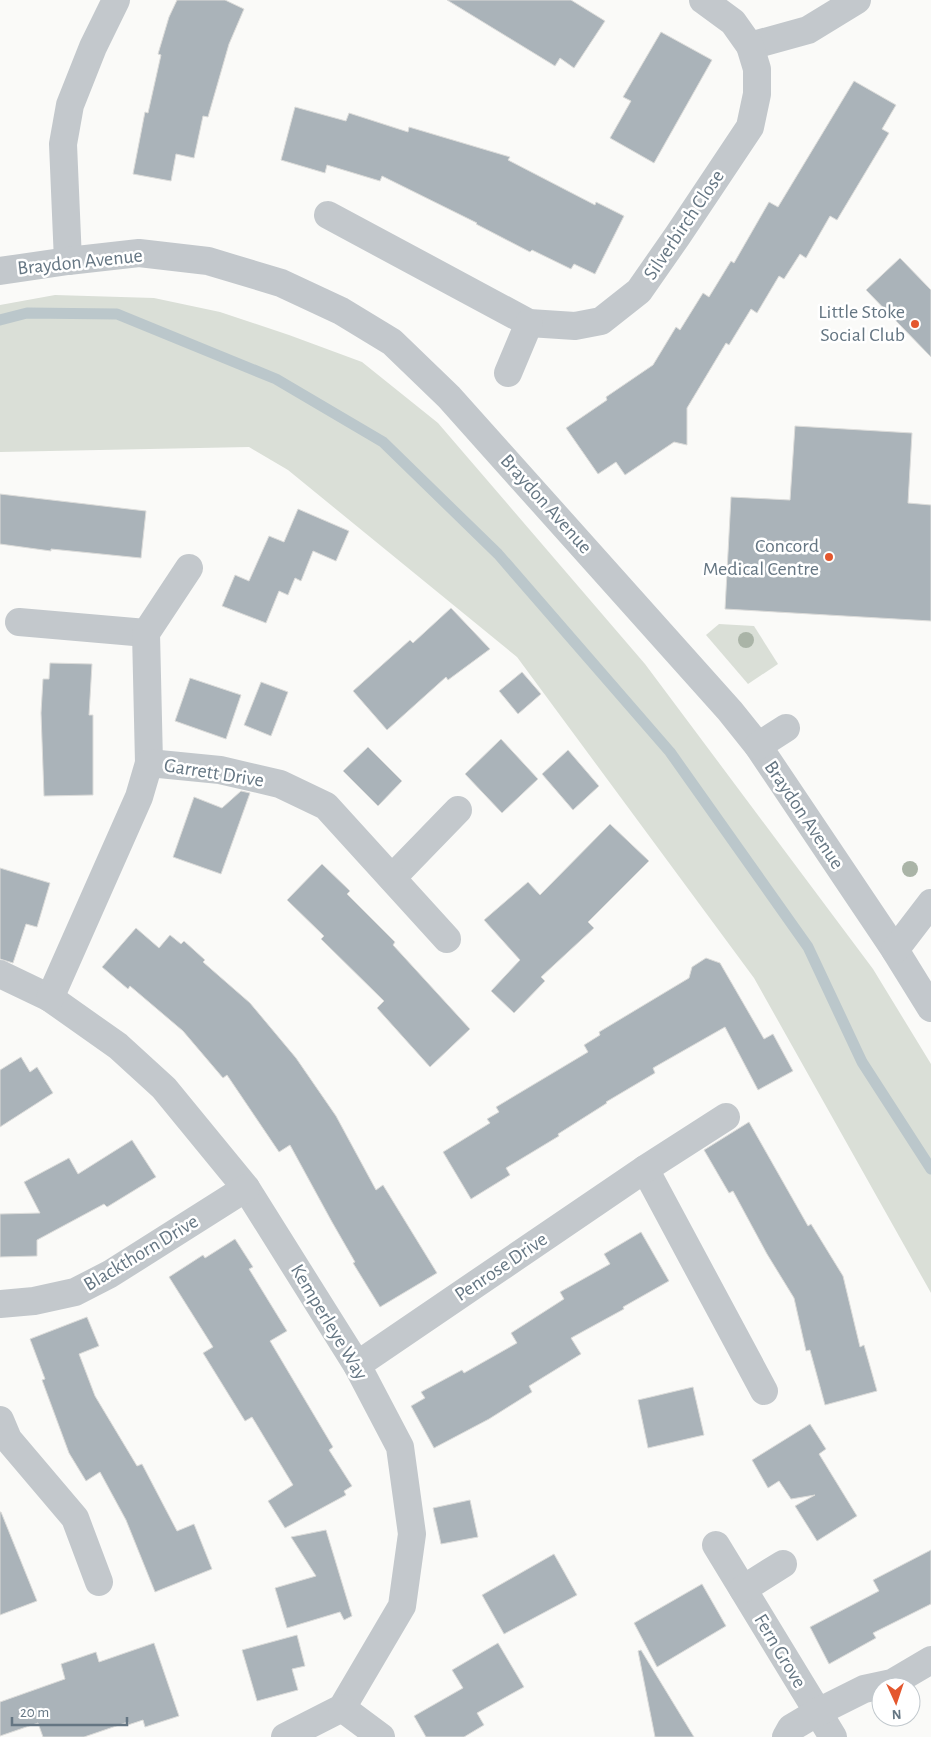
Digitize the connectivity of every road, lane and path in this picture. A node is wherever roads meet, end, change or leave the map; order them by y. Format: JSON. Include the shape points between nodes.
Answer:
{"nodes":[{"id":1,"x":116,"y":0,"type":"edge"},
{"id":2,"x":702,"y":0,"type":"edge"},
{"id":3,"x":857,"y":0,"type":"edge"},
{"id":4,"x":750,"y":46,"type":"junction"},
{"id":5,"x":328,"y":215,"type":"dead end"},
{"id":6,"x":68,"y":261,"type":"junction"},
{"id":7,"x":0,"y":271,"type":"edge"},
{"id":8,"x":529,"y":323,"type":"junction"},
{"id":9,"x":508,"y":373,"type":"dead end"},
{"id":10,"x":188,"y":568,"type":"dead end"},
{"id":11,"x":18,"y":622,"type":"dead end"},
{"id":12,"x":146,"y":633,"type":"junction"},
{"id":13,"x":786,"y":728,"type":"dead end"},
{"id":14,"x":758,"y":746,"type":"junction"},
{"id":15,"x":149,"y":764,"type":"junction"},
{"id":16,"x":458,"y":810,"type":"dead end"},
{"id":17,"x":392,"y":878,"type":"junction"},
{"id":18,"x":931,"y":904,"type":"edge"},
{"id":19,"x":447,"y":939,"type":"dead end"},
{"id":20,"x":895,"y":950,"type":"junction"},
{"id":21,"x":0,"y":974,"type":"edge"},
{"id":22,"x":50,"y":998,"type":"junction"},
{"id":23,"x":931,"y":1008,"type":"edge"},
{"id":24,"x":726,"y":1117,"type":"dead end"},
{"id":25,"x":645,"y":1169,"type":"junction"},
{"id":26,"x":246,"y":1188,"type":"junction"},
{"id":27,"x":0,"y":1304,"type":"edge"},
{"id":28,"x":357,"y":1365,"type":"junction"},
{"id":29,"x":764,"y":1391,"type":"dead end"},
{"id":30,"x":3,"y":1434,"type":"edge"},
{"id":31,"x":716,"y":1545,"type":"dead end"},
{"id":32,"x":784,"y":1564,"type":"dead end"},
{"id":33,"x":100,"y":1582,"type":"dead end"},
{"id":34,"x":743,"y":1589,"type":"junction"},
{"id":35,"x":931,"y":1660,"type":"edge"},
{"id":36,"x":342,"y":1708,"type":"junction"},
{"id":37,"x":818,"y":1712,"type":"junction"},
{"id":38,"x":285,"y":1737,"type":"edge"},
{"id":39,"x":381,"y":1737,"type":"edge"},
{"id":40,"x":786,"y":1737,"type":"edge"},
{"id":41,"x":832,"y":1737,"type":"edge"}],
"edges":[{"from":1,"to":6,"type":"street","via":[[70,106],[64,134]]},
{"from":2,"to":4,"type":"street","name":"Silverbirch Close","via":[[733,22]]},
{"from":3,"to":4,"type":"street","via":[[808,30]]},
{"from":4,"to":8,"type":"street","name":"Silverbirch Close","via":[[757,69],[757,94],[750,127],[639,291],[601,321],[575,326]]},
{"from":5,"to":8,"type":"street","name":"Silverbirch Close"},
{"from":6,"to":7,"type":"street","name":"Braydon Avenue"},
{"from":6,"to":14,"type":"street","name":"Braydon Avenue","via":[[139,253],[208,261],[281,283],[341,311],[392,342],[456,404]]},
{"from":8,"to":9,"type":"street"},
{"from":10,"to":12,"type":"street"},
{"from":11,"to":12,"type":"street"},
{"from":12,"to":15,"type":"street","name":"Garrett Drive"},
{"from":13,"to":14,"type":"street"},
{"from":14,"to":20,"type":"street","name":"Braydon Avenue"},
{"from":15,"to":17,"type":"street","name":"Garrett Drive","via":[[220,770],[280,784],[326,806]]},
{"from":15,"to":22,"type":"street","name":"Garrett Drive","via":[[139,796]]},
{"from":16,"to":17,"type":"street"},
{"from":17,"to":19,"type":"street","name":"Garrett Drive"},
{"from":18,"to":20,"type":"street"},
{"from":20,"to":23,"type":"street","name":"Braydon Avenue"},
{"from":21,"to":22,"type":"street","name":"Kemperleye Way"},
{"from":22,"to":26,"type":"street","name":"Kemperleye Way","via":[[118,1046],[164,1088]]},
{"from":24,"to":25,"type":"street","name":"Penrose Drive"},
{"from":25,"to":28,"type":"street","name":"Penrose Drive"},
{"from":25,"to":29,"type":"street"},
{"from":26,"to":27,"type":"street","name":"Blackthorn Drive","via":[[110,1274],[75,1292]]},
{"from":26,"to":28,"type":"street","name":"Kemperleye Way"},
{"from":28,"to":36,"type":"street","name":"Kemperleye Way","via":[[400,1447],[412,1534],[402,1606]]},
{"from":30,"to":33,"type":"street","via":[[75,1518]]},
{"from":31,"to":34,"type":"street","name":"Fern Grove"},
{"from":32,"to":34,"type":"street"},
{"from":34,"to":37,"type":"street","name":"Fern Grove"},
{"from":35,"to":37,"type":"street","via":[[892,1683],[864,1689]]},
{"from":36,"to":38,"type":"street"},
{"from":36,"to":39,"type":"street"},
{"from":37,"to":40,"type":"street","via":[[791,1728]]},
{"from":37,"to":41,"type":"street","name":"Fern Grove"}]}
